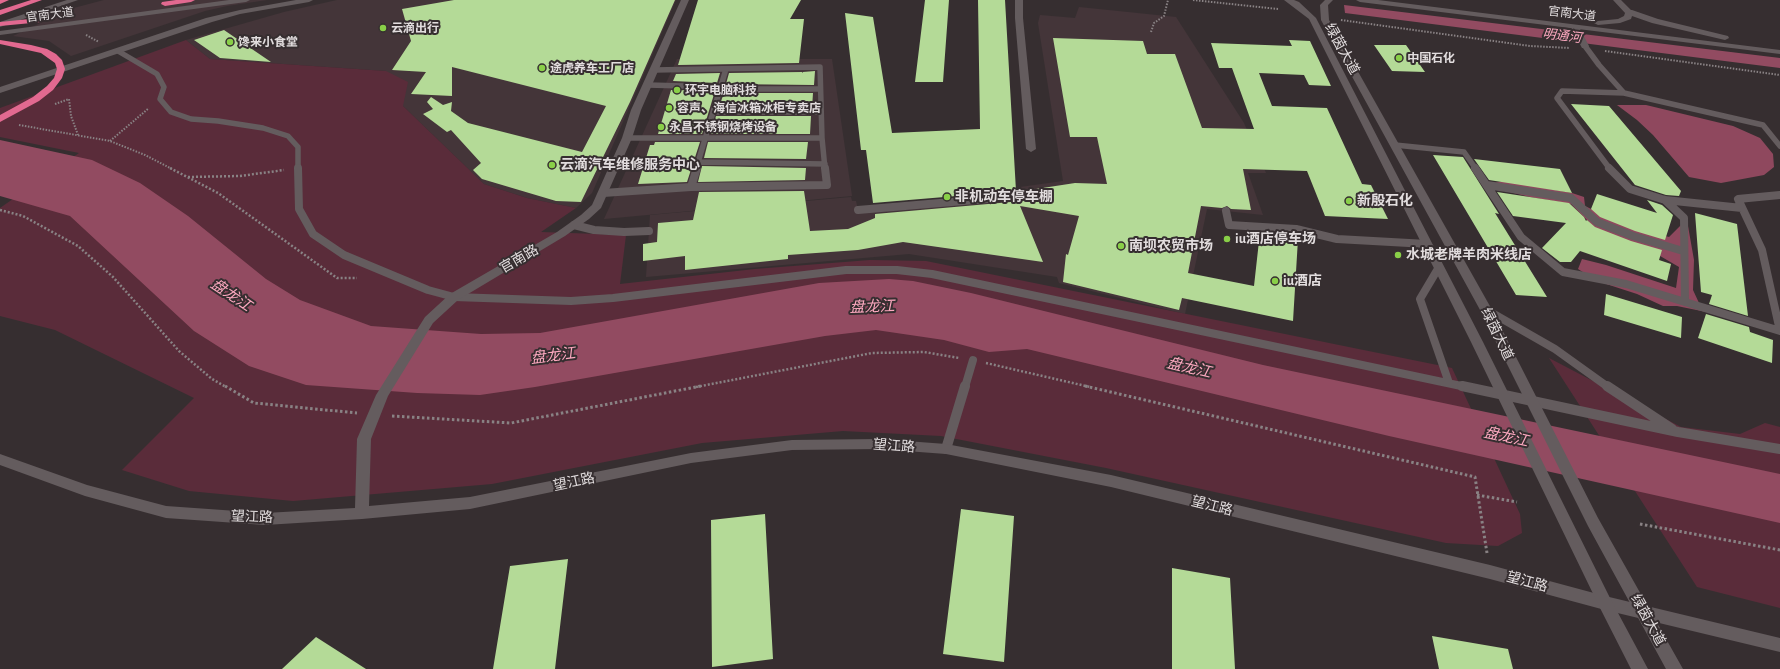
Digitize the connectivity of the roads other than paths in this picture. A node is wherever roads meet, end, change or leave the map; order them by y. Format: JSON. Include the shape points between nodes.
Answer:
{"nodes":[{"id":1,"x":4,"y":0,"type":"edge"},
{"id":2,"x":38,"y":0,"type":"edge"},
{"id":3,"x":74,"y":0,"type":"edge"},
{"id":4,"x":191,"y":0,"type":"edge"},
{"id":5,"x":246,"y":0,"type":"edge"},
{"id":6,"x":309,"y":0,"type":"edge"},
{"id":7,"x":685,"y":0,"type":"edge"},
{"id":8,"x":1019,"y":0,"type":"edge"},
{"id":9,"x":1288,"y":0,"type":"edge"},
{"id":10,"x":1329,"y":0,"type":"edge"},
{"id":11,"x":1360,"y":0,"type":"edge"},
{"id":12,"x":1404,"y":0,"type":"edge"},
{"id":13,"x":1617,"y":0,"type":"edge"},
{"id":14,"x":0,"y":2,"type":"edge"},
{"id":15,"x":1629,"y":12,"type":"junction"},
{"id":16,"x":0,"y":13,"type":"edge"},
{"id":17,"x":39,"y":20,"type":"joint"},
{"id":18,"x":1598,"y":23,"type":"junction"},
{"id":19,"x":0,"y":25,"type":"edge"},
{"id":20,"x":1575,"y":27,"type":"junction"},
{"id":21,"x":0,"y":33,"type":"edge"},
{"id":22,"x":1725,"y":38,"type":"junction"},
{"id":23,"x":0,"y":42,"type":"edge"},
{"id":24,"x":1780,"y":46,"type":"edge"},
{"id":25,"x":1585,"y":47,"type":"joint"},
{"id":26,"x":118,"y":51,"type":"junction"},
{"id":27,"x":1780,"y":52,"type":"edge"},
{"id":28,"x":726,"y":69,"type":"junction"},
{"id":29,"x":654,"y":70,"type":"junction"},
{"id":30,"x":648,"y":85,"type":"junction"},
{"id":31,"x":721,"y":86,"type":"junction"},
{"id":32,"x":820,"y":89,"type":"junction"},
{"id":33,"x":0,"y":90,"type":"edge"},
{"id":34,"x":1624,"y":93,"type":"junction"},
{"id":35,"x":713,"y":112,"type":"junction"},
{"id":36,"x":821,"y":112,"type":"junction"},
{"id":37,"x":0,"y":119,"type":"edge"},
{"id":38,"x":627,"y":138,"type":"junction"},
{"id":39,"x":706,"y":138,"type":"junction"},
{"id":40,"x":822,"y":138,"type":"junction"},
{"id":41,"x":1395,"y":146,"type":"junction"},
{"id":42,"x":1780,"y":146,"type":"edge"},
{"id":43,"x":1031,"y":149,"type":"dead end"},
{"id":44,"x":698,"y":162,"type":"junction"},
{"id":45,"x":825,"y":164,"type":"junction"},
{"id":46,"x":1487,"y":185,"type":"junction"},
{"id":47,"x":691,"y":187,"type":"junction"},
{"id":48,"x":603,"y":193,"type":"junction"},
{"id":49,"x":1780,"y":195,"type":"edge"},
{"id":50,"x":1022,"y":196,"type":"dead end"},
{"id":51,"x":1665,"y":200,"type":"junction"},
{"id":52,"x":1742,"y":208,"type":"junction"},
{"id":53,"x":858,"y":210,"type":"dead end"},
{"id":54,"x":1226,"y":211,"type":"dead end"},
{"id":55,"x":574,"y":225,"type":"junction"},
{"id":56,"x":649,"y":231,"type":"dead end"},
{"id":57,"x":1427,"y":244,"type":"junction"},
{"id":58,"x":1683,"y":251,"type":"junction"},
{"id":59,"x":1439,"y":267,"type":"junction"},
{"id":60,"x":454,"y":297,"type":"junction"},
{"id":61,"x":1685,"y":302,"type":"junction"},
{"id":62,"x":1485,"y":308,"type":"junction"},
{"id":63,"x":973,"y":360,"type":"road end"},
{"id":64,"x":1449,"y":384,"type":"junction"},
{"id":65,"x":1678,"y":432,"type":"junction"},
{"id":66,"x":946,"y":449,"type":"junction"},
{"id":67,"x":1780,"y":449,"type":"edge"},
{"id":68,"x":0,"y":459,"type":"edge"},
{"id":69,"x":362,"y":513,"type":"junction"},
{"id":70,"x":1605,"y":603,"type":"junction"},
{"id":71,"x":1643,"y":612,"type":"junction"},
{"id":72,"x":1780,"y":645,"type":"edge"},
{"id":73,"x":1640,"y":669,"type":"edge"},
{"id":74,"x":1675,"y":669,"type":"edge"}],
"edges":[{"from":1,"to":14,"type":"highway"},
{"from":2,"to":16,"type":"highway"},
{"from":3,"to":19,"type":"main road"},
{"from":4,"to":17,"type":"main road","name":"官南大道"},
{"from":5,"to":21,"type":"main road","name":"官南大道"},
{"from":6,"to":26,"type":"main road","via":[[210,20]]},
{"from":7,"to":29,"type":"main road","name":"官南路"},
{"from":8,"to":43,"type":"main road"},
{"from":9,"to":57,"type":"main road","name":"绿茵大道","via":[[1312,18]]},
{"from":10,"to":41,"type":"main road","name":"绿茵大道","via":[[1324,5],[1325,17]]},
{"from":11,"to":20,"type":"main road","name":"官南大道"},
{"from":12,"to":18,"type":"main road","name":"官南大道"},
{"from":13,"to":15,"type":"main road"},
{"from":15,"to":18,"type":"main road","via":[[1628,17],[1620,21]]},
{"from":15,"to":22,"type":"main road","via":[[1661,23]]},
{"from":17,"to":19,"type":"highway"},
{"from":18,"to":22,"type":"main road","name":"官南大道"},
{"from":20,"to":25,"type":"main road"},
{"from":20,"to":27,"type":"main road","name":"官南大道"},
{"from":22,"to":24,"type":"main road","name":"官南大道"},
{"from":23,"to":37,"type":"highway","via":[[44,51],[59,62],[61,69],[58,78],[45,91]]},
{"from":25,"to":34,"type":"lane"},
{"from":26,"to":33,"type":"main road"},
{"from":26,"to":60,"type":"lane","via":[[157,74],[164,87],[160,99],[171,112],[191,119],[263,128],[288,136],[298,147],[299,209],[313,234],[344,255],[428,290]]},
{"from":28,"to":29,"type":"lane"},
{"from":28,"to":31,"type":"lane"},
{"from":28,"to":32,"type":"lane","via":[[820,67]]},
{"from":29,"to":30,"type":"main road","name":"官南路"},
{"from":30,"to":31,"type":"lane"},
{"from":30,"to":38,"type":"main road","name":"官南路"},
{"from":31,"to":32,"type":"lane","via":[[732,89]]},
{"from":31,"to":35,"type":"lane"},
{"from":32,"to":36,"type":"lane"},
{"from":34,"to":42,"type":"lane","via":[[1763,125]]},
{"from":34,"to":51,"type":"lane","via":[[1562,91],[1557,98],[1613,173],[1630,189]]},
{"from":35,"to":36,"type":"lane"},
{"from":35,"to":39,"type":"lane"},
{"from":36,"to":40,"type":"lane"},
{"from":38,"to":39,"type":"lane"},
{"from":38,"to":48,"type":"main road","name":"官南路"},
{"from":39,"to":40,"type":"lane"},
{"from":39,"to":44,"type":"lane"},
{"from":40,"to":45,"type":"lane"},
{"from":41,"to":46,"type":"lane","via":[[1464,152]]},
{"from":41,"to":62,"type":"main road","name":"绿茵大道"},
{"from":44,"to":45,"type":"lane"},
{"from":44,"to":47,"type":"lane"},
{"from":45,"to":47,"type":"lane","via":[[827,185]]},
{"from":46,"to":58,"type":"lane","via":[[1571,198],[1597,222]]},
{"from":46,"to":61,"type":"lane","via":[[1521,237],[1563,272],[1626,284]]},
{"from":47,"to":48,"type":"lane"},
{"from":48,"to":55,"type":"main road","name":"官南路","via":[[597,206]]},
{"from":49,"to":52,"type":"lane","via":[[1738,199]]},
{"from":50,"to":53,"type":"lane"},
{"from":51,"to":52,"type":"lane"},
{"from":51,"to":58,"type":"lane","via":[[1684,218]]},
{"from":52,"to":61,"type":"lane","via":[[1762,250],[1780,331]]},
{"from":54,"to":57,"type":"lane","via":[[1229,225],[1296,229],[1337,239]]},
{"from":55,"to":56,"type":"lane","via":[[594,230]]},
{"from":55,"to":60,"type":"main road","name":"官南路"},
{"from":57,"to":59,"type":"main road","name":"绿茵大道"},
{"from":58,"to":61,"type":"lane"},
{"from":59,"to":64,"type":"lane","via":[[1420,299]]},
{"from":59,"to":70,"type":"main road","name":"绿茵大道"},
{"from":60,"to":64,"type":"lane","via":[[571,300],[613,298],[846,270],[897,270],[1004,288]]},
{"from":60,"to":69,"type":"main road","name":"官南路","via":[[429,320],[382,395],[364,438]]},
{"from":62,"to":65,"type":"lane","via":[[1555,349],[1625,399]]},
{"from":62,"to":71,"type":"main road","name":"绿茵大道","via":[[1592,522]]},
{"from":63,"to":66,"type":"lane"},
{"from":64,"to":65,"type":"lane"},
{"from":65,"to":67,"type":"lane"},
{"from":66,"to":69,"type":"main road","name":"望江路","via":[[879,444],[792,445],[691,458],[470,504]]},
{"from":66,"to":70,"type":"main road","name":"望江路","via":[[1112,482],[1490,572]]},
{"from":68,"to":69,"type":"main road","name":"望江路","via":[[85,490],[166,512],[266,519]]},
{"from":70,"to":71,"type":"main road","name":"望江路"},
{"from":70,"to":73,"type":"main road","name":"绿茵大道"},
{"from":71,"to":72,"type":"main road","name":"望江路"},
{"from":71,"to":74,"type":"main road","name":"绿茵大道"}]}
